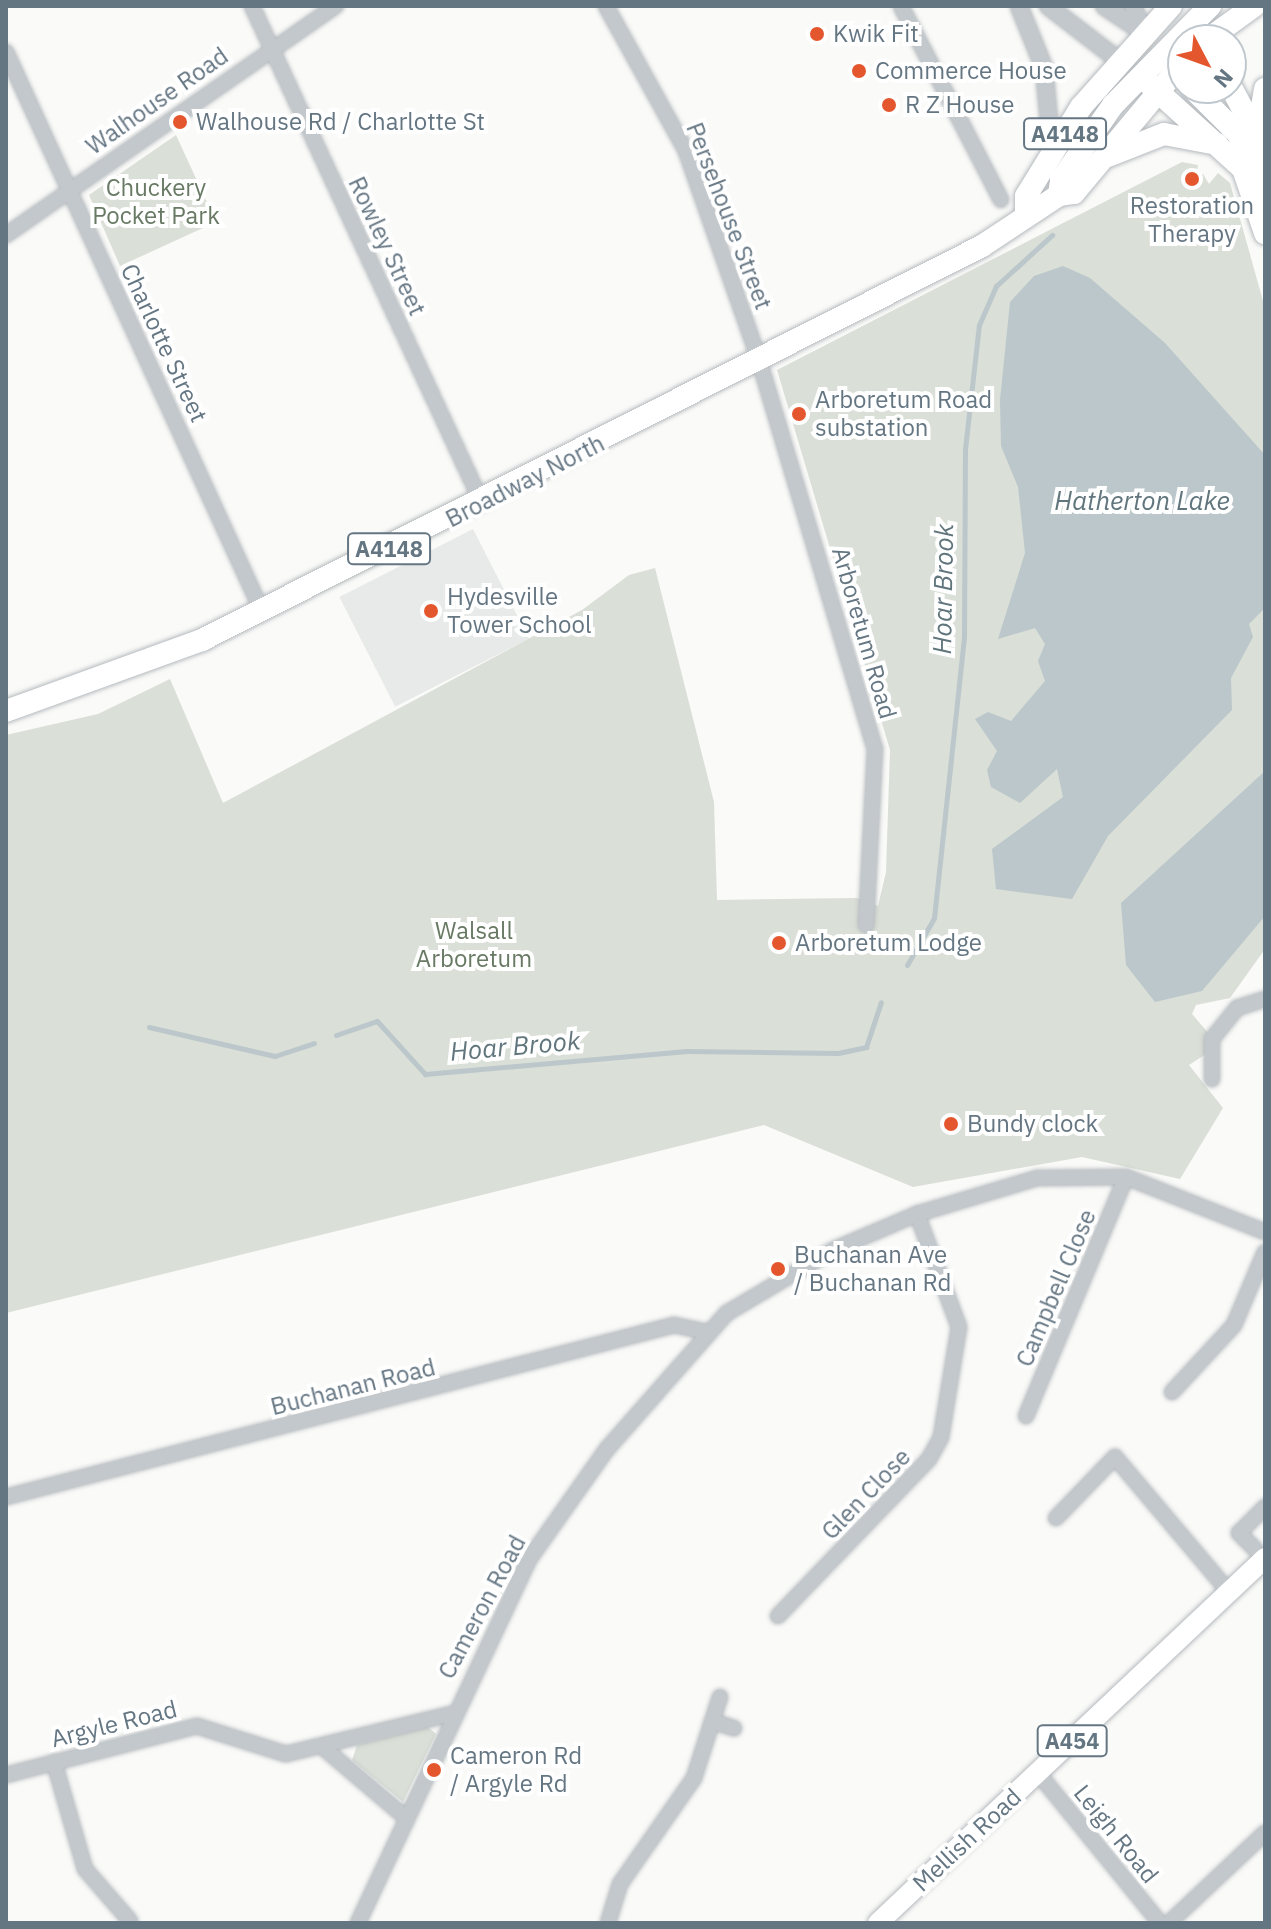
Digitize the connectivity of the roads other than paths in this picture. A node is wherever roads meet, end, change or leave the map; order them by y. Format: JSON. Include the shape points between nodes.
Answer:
{"nodes":[{"id":1,"x":252,"y":6,"type":"edge"},
{"id":2,"x":336,"y":6,"type":"edge"},
{"id":3,"x":606,"y":6,"type":"edge"},
{"id":4,"x":901,"y":6,"type":"edge"},
{"id":5,"x":1019,"y":6,"type":"edge"},
{"id":6,"x":1048,"y":6,"type":"edge"},
{"id":7,"x":1104,"y":6,"type":"edge"},
{"id":8,"x":1133,"y":6,"type":"edge"},
{"id":9,"x":1210,"y":6,"type":"edge"},
{"id":10,"x":1254,"y":6,"type":"edge"},
{"id":11,"x":1168,"y":7,"type":"edge"},
{"id":12,"x":1193,"y":24,"type":"edge"},
{"id":13,"x":1229,"y":24,"type":"edge"},
{"id":14,"x":1143,"y":32,"type":"junction"},
{"id":15,"x":1167,"y":40,"type":"edge"},
{"id":16,"x":1167,"y":45,"type":"edge"},
{"id":17,"x":271,"y":49,"type":"junction"},
{"id":18,"x":1167,"y":50,"type":"edge"},
{"id":19,"x":6,"y":52,"type":"edge"},
{"id":20,"x":1118,"y":60,"type":"junction"},
{"id":21,"x":1137,"y":74,"type":"junction"},
{"id":22,"x":1167,"y":81,"type":"edge"},
{"id":23,"x":1156,"y":89,"type":"junction"},
{"id":24,"x":1265,"y":89,"type":"edge"},
{"id":25,"x":1208,"y":104,"type":"edge"},
{"id":26,"x":1240,"y":104,"type":"edge"},
{"id":27,"x":1257,"y":136,"type":"junction"},
{"id":28,"x":1217,"y":144,"type":"junction"},
{"id":29,"x":1052,"y":154,"type":"junction"},
{"id":30,"x":1106,"y":156,"type":"junction"},
{"id":31,"x":1243,"y":169,"type":"junction"},
{"id":32,"x":69,"y":189,"type":"junction"},
{"id":33,"x":1059,"y":195,"type":"junction"},
{"id":34,"x":1001,"y":200,"type":"dead end"},
{"id":35,"x":1257,"y":202,"type":"junction"},
{"id":36,"x":1026,"y":215,"type":"junction"},
{"id":37,"x":1265,"y":233,"type":"edge"},
{"id":38,"x":6,"y":235,"type":"edge"},
{"id":39,"x":759,"y":360,"type":"junction"},
{"id":40,"x":482,"y":503,"type":"junction"},
{"id":41,"x":261,"y":609,"type":"junction"},
{"id":42,"x":6,"y":711,"type":"edge"},
{"id":43,"x":866,"y":925,"type":"dead end"},
{"id":44,"x":1265,"y":999,"type":"edge"},
{"id":45,"x":1212,"y":1079,"type":"dead end"},
{"id":46,"x":1126,"y":1177,"type":"junction"},
{"id":47,"x":917,"y":1214,"type":"junction"},
{"id":48,"x":1265,"y":1232,"type":"edge"},
{"id":49,"x":1265,"y":1252,"type":"edge"},
{"id":50,"x":702,"y":1337,"type":"junction"},
{"id":51,"x":1172,"y":1392,"type":"dead end"},
{"id":52,"x":1026,"y":1416,"type":"dead end"},
{"id":53,"x":6,"y":1497,"type":"edge"},
{"id":54,"x":1265,"y":1507,"type":"edge"},
{"id":55,"x":1056,"y":1518,"type":"dead end"},
{"id":56,"x":1260,"y":1554,"type":"edge"},
{"id":57,"x":1230,"y":1593,"type":"junction"},
{"id":58,"x":800,"y":1618,"type":"dead end"},
{"id":59,"x":720,"y":1697,"type":"dead end"},
{"id":60,"x":451,"y":1714,"type":"junction"},
{"id":61,"x":715,"y":1722,"type":"junction"},
{"id":62,"x":734,"y":1728,"type":"dead end"},
{"id":63,"x":325,"y":1749,"type":"junction"},
{"id":64,"x":54,"y":1762,"type":"junction"},
{"id":65,"x":1038,"y":1773,"type":"junction"},
{"id":66,"x":6,"y":1775,"type":"edge"},
{"id":67,"x":406,"y":1818,"type":"junction"},
{"id":68,"x":1265,"y":1833,"type":"edge"},
{"id":69,"x":144,"y":1912,"type":"dead end"},
{"id":70,"x":130,"y":1922,"type":"edge"},
{"id":71,"x":358,"y":1923,"type":"edge"},
{"id":72,"x":608,"y":1923,"type":"edge"},
{"id":73,"x":878,"y":1923,"type":"edge"},
{"id":74,"x":1160,"y":1923,"type":"edge"},
{"id":75,"x":1169,"y":1923,"type":"edge"}],
"edges":[{"from":1,"to":17,"type":"street","name":"Rowley Street"},
{"from":2,"to":17,"type":"street","name":"Walhouse Road"},
{"from":3,"to":39,"type":"street","name":"Persehouse Street","via":[[686,151]]},
{"from":4,"to":34,"type":"street"},
{"from":5,"to":29,"type":"street","via":[[1046,79]]},
{"from":6,"to":20,"type":"street"},
{"from":7,"to":14,"type":"street"},
{"from":8,"to":14,"type":"street"},
{"from":9,"to":12,"type":"highway"},
{"from":10,"to":13,"type":"highway"},
{"from":11,"to":14,"type":"highway","number":"A4148"},
{"from":14,"to":15,"type":"highway"},
{"from":14,"to":20,"type":"highway","number":"A4148"},
{"from":16,"to":20,"type":"highway"},
{"from":17,"to":32,"type":"street","name":"Walhouse Road"},
{"from":17,"to":40,"type":"street","name":"Rowley Street"},
{"from":18,"to":21,"type":"highway"},
{"from":19,"to":32,"type":"street","name":"Charlotte Street"},
{"from":20,"to":21,"type":"highway"},
{"from":20,"to":29,"type":"highway","number":"A4148"},
{"from":21,"to":23,"type":"highway"},
{"from":21,"to":33,"type":"highway","number":"A4148","via":[[1061,180]]},
{"from":22,"to":23,"type":"highway","number":"A4148"},
{"from":23,"to":28,"type":"highway"},
{"from":23,"to":30,"type":"highway","name":"Broadway North","number":"A4148"},
{"from":24,"to":27,"type":"highway"},
{"from":25,"to":31,"type":"highway","via":[[1240,136]]},
{"from":26,"to":27,"type":"highway"},
{"from":27,"to":35,"type":"highway"},
{"from":28,"to":30,"type":"highway","via":[[1171,134]]},
{"from":28,"to":31,"type":"highway"},
{"from":29,"to":36,"type":"highway","number":"A4148","via":[[1026,196]]},
{"from":30,"to":33,"type":"highway","name":"Broadway North","number":"A4148","via":[[1074,193]]},
{"from":31,"to":35,"type":"highway"},
{"from":32,"to":38,"type":"street","name":"Walhouse Road"},
{"from":32,"to":41,"type":"street","name":"Charlotte Street"},
{"from":33,"to":36,"type":"highway","name":"Broadway North","number":"A4148"},
{"from":35,"to":37,"type":"highway"},
{"from":36,"to":39,"type":"highway","name":"Broadway North","number":"A4148","via":[[982,246]]},
{"from":39,"to":40,"type":"highway","name":"Broadway North","number":"A4148"},
{"from":39,"to":43,"type":"street","name":"Arboretum Road","via":[[878,767]]},
{"from":40,"to":41,"type":"highway","name":"Broadway North","number":"A4148"},
{"from":41,"to":42,"type":"highway","name":"Broadway North","number":"A4148","via":[[202,640]]},
{"from":44,"to":45,"type":"street","via":[[1237,1008],[1212,1039]]},
{"from":46,"to":47,"type":"street","name":"Cameron Road","via":[[1037,1178]]},
{"from":46,"to":48,"type":"street"},
{"from":46,"to":52,"type":"street","name":"Campbell Close"},
{"from":47,"to":50,"type":"street","name":"Cameron Road","via":[[782,1279]]},
{"from":47,"to":58,"type":"street","name":"Glen Close","via":[[959,1327],[941,1437],[929,1459],[783,1611]]},
{"from":49,"to":51,"type":"street","via":[[1234,1325]]},
{"from":50,"to":53,"type":"street","name":"Buchanan Road","via":[[695,1324],[674,1325]]},
{"from":50,"to":60,"type":"street","name":"Cameron Road","via":[[607,1449],[530,1558]]},
{"from":54,"to":56,"type":"street","via":[[1239,1533]]},
{"from":55,"to":57,"type":"street","via":[[1115,1457]]},
{"from":56,"to":57,"type":"main road","name":"Mellish Road","number":"A454"},
{"from":57,"to":65,"type":"main road","name":"Mellish Road","number":"A454"},
{"from":59,"to":61,"type":"street"},
{"from":60,"to":63,"type":"street","name":"Argyle Road"},
{"from":60,"to":67,"type":"street","name":"Cameron Road"},
{"from":61,"to":62,"type":"street"},
{"from":61,"to":72,"type":"street","via":[[694,1778],[620,1884]]},
{"from":63,"to":64,"type":"street","name":"Argyle Road","via":[[286,1754],[197,1726]]},
{"from":63,"to":67,"type":"street"},
{"from":64,"to":66,"type":"street","name":"Argyle Road"},
{"from":64,"to":70,"type":"street","via":[[85,1869]]},
{"from":65,"to":73,"type":"main road","name":"Mellish Road","number":"A454"},
{"from":65,"to":74,"type":"street","name":"Leigh Road"},
{"from":67,"to":71,"type":"street","name":"Cameron Road"},
{"from":68,"to":75,"type":"street"},
{"from":69,"to":70,"type":"street"}]}
